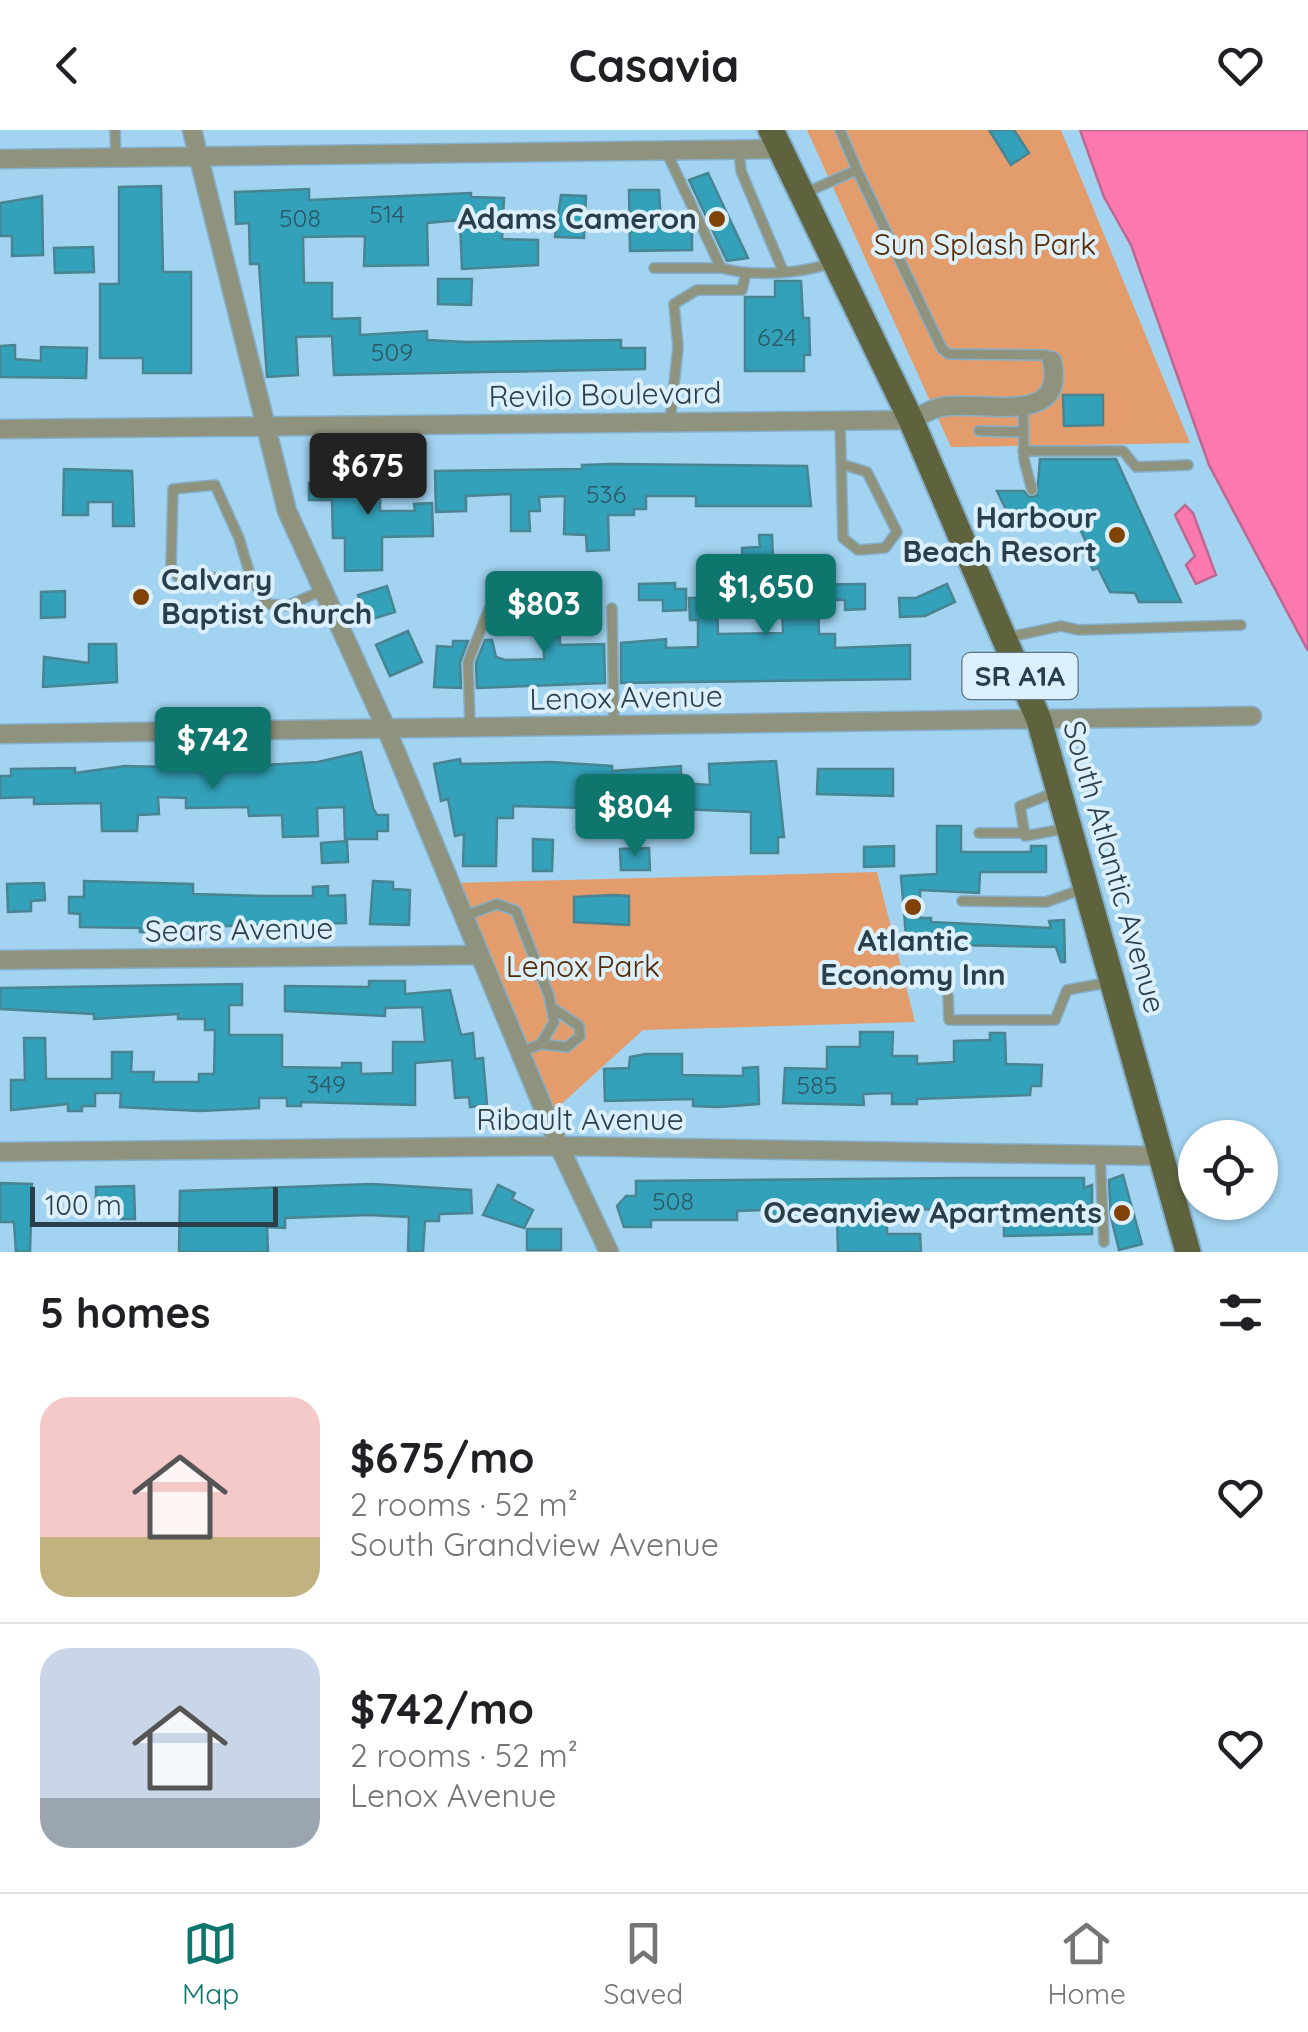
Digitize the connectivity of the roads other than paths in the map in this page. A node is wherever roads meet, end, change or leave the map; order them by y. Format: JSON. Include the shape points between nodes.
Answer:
{"nodes":[{"id":1,"x":114,"y":130,"type":"edge"},
{"id":2,"x":192,"y":130,"type":"edge"},
{"id":3,"x":840,"y":130,"type":"edge"},
{"id":4,"x":775,"y":140,"type":"edge"},
{"id":5,"x":666,"y":150,"type":"junction"},
{"id":6,"x":739,"y":150,"type":"junction"},
{"id":7,"x":116,"y":158,"type":"junction"},
{"id":8,"x":199,"y":158,"type":"junction"},
{"id":9,"x":0,"y":159,"type":"edge"},
{"id":10,"x":856,"y":170,"type":"junction"},
{"id":11,"x":801,"y":195,"type":"junction"},
{"id":12,"x":834,"y":262,"type":"junction"},
{"id":13,"x":654,"y":268,"type":"dead end"},
{"id":14,"x":720,"y":268,"type":"junction"},
{"id":15,"x":783,"y":271,"type":"junction"},
{"id":16,"x":746,"y":273,"type":"junction"},
{"id":17,"x":1052,"y":361,"type":"joint"},
{"id":18,"x":1023,"y":406,"type":"junction"},
{"id":19,"x":840,"y":420,"type":"junction"},
{"id":20,"x":911,"y":420,"type":"junction"},
{"id":21,"x":670,"y":422,"type":"junction"},
{"id":22,"x":265,"y":426,"type":"junction"},
{"id":23,"x":0,"y":429,"type":"edge"},
{"id":24,"x":979,"y":431,"type":"dead end"},
{"id":25,"x":1023,"y":432,"type":"junction"},
{"id":26,"x":1024,"y":451,"type":"junction"},
{"id":27,"x":841,"y":464,"type":"junction"},
{"id":28,"x":1188,"y":465,"type":"dead end"},
{"id":29,"x":1032,"y":490,"type":"dead end"},
{"id":30,"x":251,"y":578,"type":"junction"},
{"id":31,"x":322,"y":590,"type":"junction"},
{"id":32,"x":612,"y":608,"type":"dead end"},
{"id":33,"x":490,"y":610,"type":"dead end"},
{"id":34,"x":1240,"y":626,"type":"dead end"},
{"id":35,"x":1004,"y":638,"type":"junction"},
{"id":36,"x":1252,"y":716,"type":"dead end"},
{"id":37,"x":1039,"y":720,"type":"junction"},
{"id":38,"x":614,"y":726,"type":"junction"},
{"id":39,"x":470,"y":727,"type":"junction"},
{"id":40,"x":386,"y":728,"type":"junction"},
{"id":41,"x":0,"y":734,"type":"edge"},
{"id":42,"x":1059,"y":791,"type":"junction"},
{"id":43,"x":1069,"y":828,"type":"junction"},
{"id":44,"x":979,"y":833,"type":"dead end"},
{"id":45,"x":1024,"y":833,"type":"junction"},
{"id":46,"x":1086,"y":888,"type":"junction"},
{"id":47,"x":962,"y":901,"type":"dead end"},
{"id":48,"x":464,"y":916,"type":"junction"},
{"id":49,"x":480,"y":955,"type":"junction"},
{"id":50,"x":0,"y":960,"type":"edge"},
{"id":51,"x":1112,"y":982,"type":"junction"},
{"id":52,"x":948,"y":996,"type":"dead end"},
{"id":53,"x":554,"y":1009,"type":"junction"},
{"id":54,"x":541,"y":1044,"type":"junction"},
{"id":55,"x":520,"y":1052,"type":"junction"},
{"id":56,"x":559,"y":1146,"type":"junction"},
{"id":57,"x":0,"y":1152,"type":"edge"},
{"id":58,"x":1100,"y":1155,"type":"junction"},
{"id":59,"x":1160,"y":1156,"type":"junction"},
{"id":60,"x":1104,"y":1242,"type":"dead end"},
{"id":61,"x":609,"y":1252,"type":"edge"},
{"id":62,"x":1188,"y":1252,"type":"edge"}],
"edges":[{"from":1,"to":7,"type":"lane"},
{"from":2,"to":8,"type":"street"},
{"from":3,"to":10,"type":"lane"},
{"from":4,"to":6,"type":"street"},
{"from":4,"to":11,"type":"main road","name":"South Atlantic Avenue","number":"SR A1A"},
{"from":5,"to":6,"type":"street"},
{"from":5,"to":8,"type":"street"},
{"from":5,"to":14,"type":"lane"},
{"from":6,"to":15,"type":"lane","via":[[741,171]]},
{"from":7,"to":8,"type":"street"},
{"from":7,"to":9,"type":"street"},
{"from":8,"to":22,"type":"street"},
{"from":10,"to":11,"type":"lane"},
{"from":10,"to":17,"type":"lane","via":[[942,349],[959,356],[1046,355]]},
{"from":11,"to":12,"type":"main road","name":"South Atlantic Avenue","number":"SR A1A"},
{"from":12,"to":15,"type":"lane"},
{"from":12,"to":20,"type":"main road","name":"South Atlantic Avenue","number":"SR A1A"},
{"from":13,"to":14,"type":"lane"},
{"from":14,"to":16,"type":"lane"},
{"from":15,"to":16,"type":"lane"},
{"from":16,"to":21,"type":"lane","via":[[742,290],[697,290],[674,304],[678,348]]},
{"from":17,"to":18,"type":"street","via":[[1052,391]]},
{"from":18,"to":20,"type":"street","name":"Revilo Boulevard","via":[[940,407]]},
{"from":18,"to":25,"type":"lane"},
{"from":19,"to":20,"type":"street","name":"Revilo Boulevard"},
{"from":19,"to":21,"type":"street","name":"Revilo Boulevard"},
{"from":19,"to":27,"type":"lane"},
{"from":20,"to":35,"type":"main road","name":"South Atlantic Avenue","number":"SR A1A"},
{"from":21,"to":22,"type":"street","name":"Revilo Boulevard"},
{"from":22,"to":23,"type":"street","name":"Revilo Boulevard"},
{"from":22,"to":31,"type":"street","via":[[287,511]]},
{"from":24,"to":25,"type":"lane"},
{"from":25,"to":26,"type":"lane"},
{"from":26,"to":28,"type":"lane","via":[[1123,451],[1136,467]]},
{"from":26,"to":29,"type":"lane"},
{"from":27,"to":27,"type":"lane","via":[[843,538],[858,550],[884,548],[897,532],[867,472]]},
{"from":30,"to":30,"type":"lane","via":[[178,577],[171,565],[172,489],[214,485]]},
{"from":30,"to":31,"type":"lane","via":[[268,604],[286,606]]},
{"from":31,"to":40,"type":"street"},
{"from":32,"to":38,"type":"lane"},
{"from":33,"to":39,"type":"lane","via":[[468,662]]},
{"from":34,"to":35,"type":"lane","via":[[1061,626]]},
{"from":35,"to":37,"type":"main road","name":"South Atlantic Avenue","number":"SR A1A"},
{"from":36,"to":37,"type":"street","name":"Lenox Avenue"},
{"from":37,"to":38,"type":"street","name":"Lenox Avenue"},
{"from":37,"to":42,"type":"main road","name":"South Atlantic Avenue","number":"SR A1A"},
{"from":38,"to":39,"type":"street","name":"Lenox Avenue"},
{"from":39,"to":40,"type":"street","name":"Lenox Avenue"},
{"from":40,"to":41,"type":"street","name":"Lenox Avenue"},
{"from":40,"to":48,"type":"street"},
{"from":42,"to":43,"type":"main road","name":"South Atlantic Avenue","number":"SR A1A"},
{"from":42,"to":45,"type":"lane","via":[[1020,806]]},
{"from":43,"to":45,"type":"lane"},
{"from":43,"to":46,"type":"main road","name":"South Atlantic Avenue","number":"SR A1A"},
{"from":44,"to":45,"type":"lane"},
{"from":46,"to":47,"type":"lane","via":[[1046,902]]},
{"from":46,"to":51,"type":"main road","name":"South Atlantic Avenue","number":"SR A1A"},
{"from":48,"to":49,"type":"street"},
{"from":48,"to":53,"type":"lane","via":[[497,904],[516,911]]},
{"from":49,"to":50,"type":"street","name":"Sears Avenue"},
{"from":49,"to":55,"type":"street"},
{"from":51,"to":52,"type":"lane","via":[[1067,990],[1054,1020],[948,1020]]},
{"from":51,"to":59,"type":"main road","name":"South Atlantic Avenue","number":"SR A1A"},
{"from":53,"to":54,"type":"lane"},
{"from":53,"to":54,"type":"lane","via":[[578,1026],[580,1036],[568,1048]]},
{"from":54,"to":55,"type":"lane"},
{"from":55,"to":56,"type":"street"},
{"from":56,"to":57,"type":"street","name":"Ribault Avenue"},
{"from":56,"to":58,"type":"street","name":"Ribault Avenue"},
{"from":56,"to":61,"type":"street"},
{"from":58,"to":59,"type":"street","name":"Ribault Avenue"},
{"from":58,"to":60,"type":"lane"},
{"from":59,"to":62,"type":"main road","name":"South Atlantic Avenue","number":"SR A1A"}]}
